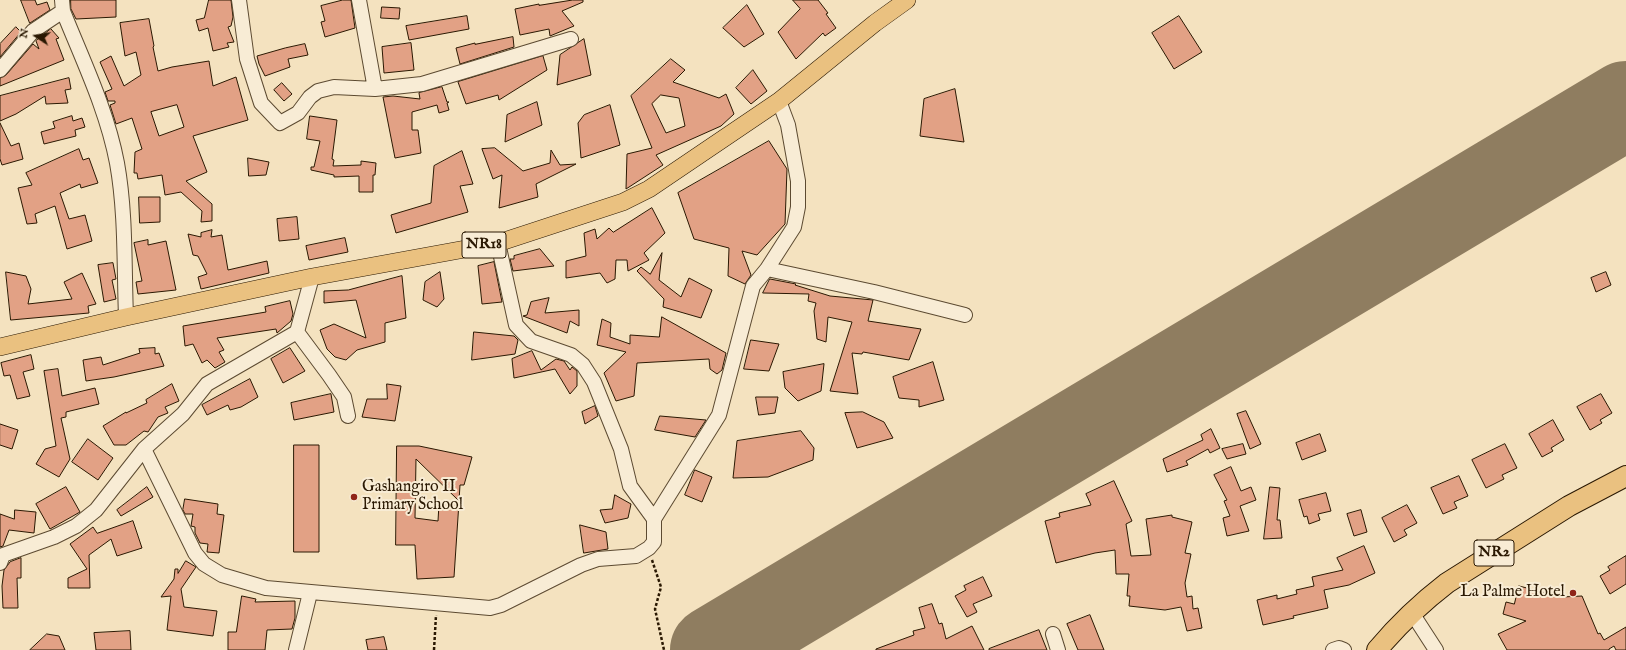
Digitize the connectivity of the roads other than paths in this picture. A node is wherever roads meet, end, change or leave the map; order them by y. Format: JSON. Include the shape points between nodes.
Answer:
{"nodes":[{"id":1,"x":239,"y":0,"type":"edge"},
{"id":2,"x":360,"y":0,"type":"edge"},
{"id":3,"x":907,"y":0,"type":"edge"},
{"id":4,"x":62,"y":6,"type":"edge"},
{"id":5,"x":571,"y":39,"type":"dead end"},
{"id":6,"x":0,"y":70,"type":"edge"},
{"id":7,"x":375,"y":89,"type":"junction"},
{"id":8,"x":779,"y":101,"type":"junction"},
{"id":9,"x":498,"y":243,"type":"junction"},
{"id":10,"x":767,"y":269,"type":"junction"},
{"id":11,"x":312,"y":277,"type":"junction"},
{"id":12,"x":965,"y":315,"type":"dead end"},
{"id":13,"x":126,"y":318,"type":"junction"},
{"id":14,"x":297,"y":332,"type":"junction"},
{"id":15,"x":0,"y":347,"type":"edge"},
{"id":16,"x":348,"y":416,"type":"dead end"},
{"id":17,"x":144,"y":449,"type":"junction"},
{"id":18,"x":1626,"y":476,"type":"edge"},
{"id":19,"x":654,"y":519,"type":"junction"},
{"id":20,"x":0,"y":563,"type":"edge"},
{"id":21,"x":310,"y":592,"type":"junction"},
{"id":22,"x":1412,"y":613,"type":"junction"},
{"id":23,"x":1053,"y":634,"type":"dead end"},
{"id":24,"x":296,"y":650,"type":"edge"},
{"id":25,"x":1058,"y":650,"type":"edge"},
{"id":26,"x":1333,"y":650,"type":"edge"},
{"id":27,"x":1344,"y":650,"type":"edge"},
{"id":28,"x":1377,"y":650,"type":"edge"},
{"id":29,"x":1436,"y":650,"type":"edge"}],
"edges":[{"from":1,"to":7,"type":"street","via":[[247,59],[261,103],[280,123],[298,112],[318,91],[334,87]]},
{"from":2,"to":7,"type":"street"},
{"from":3,"to":8,"type":"main road","number":"NR18"},
{"from":4,"to":6,"type":"street","via":[[33,31]]},
{"from":4,"to":13,"type":"street","via":[[105,116],[117,163],[122,208]]},
{"from":5,"to":7,"type":"street","via":[[422,84]]},
{"from":8,"to":9,"type":"main road","number":"NR18","via":[[649,189],[630,199]]},
{"from":8,"to":10,"type":"street","via":[[788,125],[798,181],[798,208],[794,227]]},
{"from":9,"to":11,"type":"main road","number":"NR18"},
{"from":9,"to":19,"type":"street","via":[[516,325],[531,341],[571,355],[583,365],[594,382],[621,449],[630,486]]},
{"from":10,"to":12,"type":"street"},
{"from":10,"to":19,"type":"street","via":[[753,286],[719,415]]},
{"from":11,"to":13,"type":"main road","number":"NR18"},
{"from":11,"to":14,"type":"street"},
{"from":13,"to":15,"type":"main road","number":"NR18"},
{"from":14,"to":16,"type":"street","via":[[344,398]]},
{"from":14,"to":17,"type":"street","via":[[207,384],[183,414]]},
{"from":17,"to":20,"type":"street","via":[[96,510],[81,522],[54,537],[3,555]]},
{"from":17,"to":21,"type":"street","via":[[195,553],[204,564],[222,575],[266,588]]},
{"from":18,"to":22,"type":"highway","number":"NR2","via":[[1569,506],[1446,583]]},
{"from":19,"to":21,"type":"street","via":[[654,542],[636,556],[598,559],[581,565],[490,608]]},
{"from":21,"to":24,"type":"street"},
{"from":22,"to":28,"type":"highway","number":"NR2"},
{"from":22,"to":29,"type":"street"},
{"from":23,"to":25,"type":"street"},
{"from":26,"to":27,"type":"street"}]}
